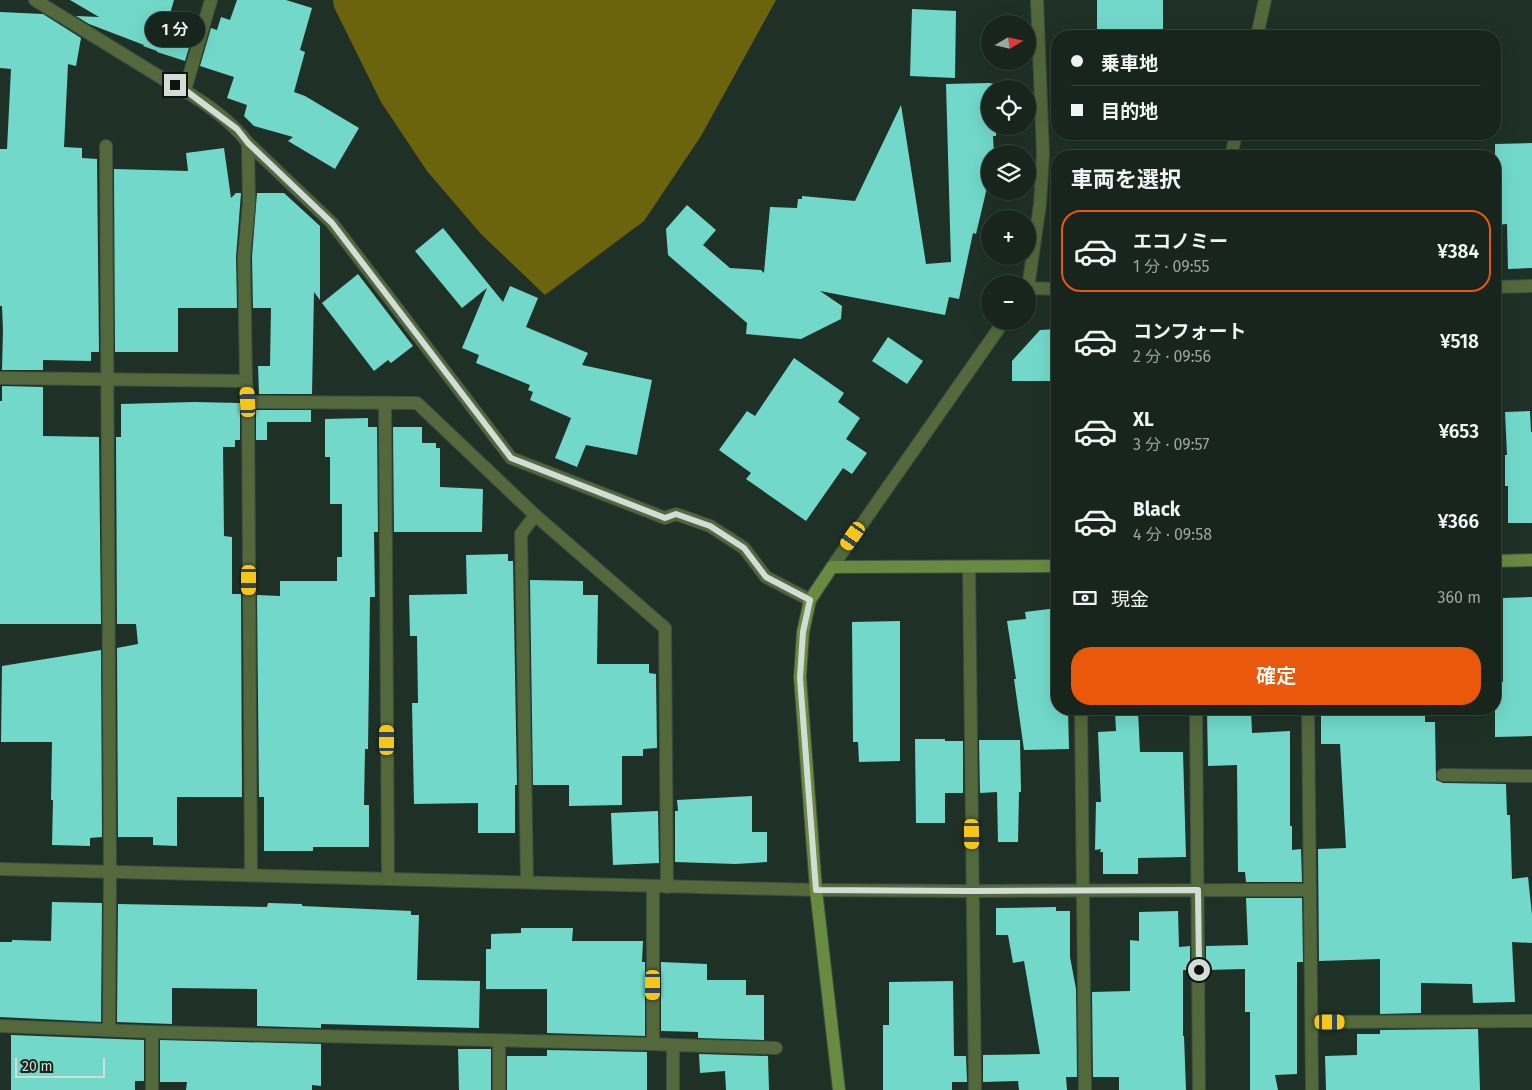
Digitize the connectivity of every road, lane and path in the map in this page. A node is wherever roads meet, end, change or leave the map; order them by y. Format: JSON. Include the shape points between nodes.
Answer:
{"nodes":[{"id":1,"x":35,"y":0,"type":"edge"},
{"id":2,"x":211,"y":0,"type":"edge"},
{"id":3,"x":1037,"y":0,"type":"edge"},
{"id":4,"x":1265,"y":0,"type":"edge"},
{"id":5,"x":1258,"y":30,"type":"edge"},
{"id":6,"x":185,"y":90,"type":"junction"},
{"id":7,"x":248,"y":143,"type":"junction"},
{"id":8,"x":106,"y":146,"type":"dead end"},
{"id":9,"x":1030,"y":275,"type":"edge"},
{"id":10,"x":1532,"y":286,"type":"edge"},
{"id":11,"x":1501,"y":287,"type":"edge"},
{"id":12,"x":1036,"y":288,"type":"edge"},
{"id":13,"x":1051,"y":289,"type":"edge"},
{"id":14,"x":998,"y":330,"type":"edge"},
{"id":15,"x":0,"y":378,"type":"edge"},
{"id":16,"x":108,"y":380,"type":"junction"},
{"id":17,"x":246,"y":381,"type":"junction"},
{"id":18,"x":248,"y":402,"type":"junction"},
{"id":19,"x":385,"y":403,"type":"junction"},
{"id":20,"x":535,"y":515,"type":"junction"},
{"id":21,"x":1532,"y":560,"type":"edge"},
{"id":22,"x":1501,"y":561,"type":"edge"},
{"id":23,"x":1051,"y":566,"type":"edge"},
{"id":24,"x":832,"y":567,"type":"junction"},
{"id":25,"x":969,"y":567,"type":"junction"},
{"id":26,"x":810,"y":600,"type":"junction"},
{"id":27,"x":1081,"y":715,"type":"edge"},
{"id":28,"x":1196,"y":715,"type":"edge"},
{"id":29,"x":1308,"y":715,"type":"edge"},
{"id":30,"x":1443,"y":775,"type":"dead end"},
{"id":31,"x":1532,"y":776,"type":"edge"},
{"id":32,"x":0,"y":869,"type":"edge"},
{"id":33,"x":110,"y":872,"type":"junction"},
{"id":34,"x":251,"y":875,"type":"junction"},
{"id":35,"x":388,"y":879,"type":"junction"},
{"id":36,"x":527,"y":882,"type":"junction"},
{"id":37,"x":653,"y":886,"type":"junction"},
{"id":38,"x":667,"y":886,"type":"junction"},
{"id":39,"x":816,"y":890,"type":"junction"},
{"id":40,"x":1198,"y":890,"type":"junction"},
{"id":41,"x":1310,"y":890,"type":"junction"},
{"id":42,"x":972,"y":891,"type":"junction"},
{"id":43,"x":1082,"y":891,"type":"junction"},
{"id":44,"x":1532,"y":1021,"type":"edge"},
{"id":45,"x":1312,"y":1022,"type":"junction"},
{"id":46,"x":0,"y":1026,"type":"edge"},
{"id":47,"x":109,"y":1030,"type":"junction"},
{"id":48,"x":152,"y":1032,"type":"junction"},
{"id":49,"x":499,"y":1041,"type":"junction"},
{"id":50,"x":653,"y":1044,"type":"junction"},
{"id":51,"x":672,"y":1045,"type":"junction"},
{"id":52,"x":776,"y":1048,"type":"dead end"},
{"id":53,"x":152,"y":1090,"type":"edge"},
{"id":54,"x":499,"y":1090,"type":"edge"},
{"id":55,"x":672,"y":1090,"type":"edge"},
{"id":56,"x":839,"y":1090,"type":"edge"},
{"id":57,"x":975,"y":1090,"type":"edge"},
{"id":58,"x":1085,"y":1090,"type":"edge"},
{"id":59,"x":1199,"y":1090,"type":"edge"},
{"id":60,"x":1312,"y":1090,"type":"edge"}],
"edges":[{"from":1,"to":6,"type":"street"},
{"from":2,"to":6,"type":"street"},
{"from":3,"to":9,"type":"street","via":[[1043,154]]},
{"from":4,"to":5,"type":"street"},
{"from":6,"to":7,"type":"street","via":[[237,129]]},
{"from":7,"to":17,"type":"street","via":[[249,202],[244,257]]},
{"from":7,"to":26,"type":"street","via":[[332,223],[511,458],[665,518],[676,514],[710,526],[744,548],[766,577]]},
{"from":8,"to":16,"type":"street"},
{"from":10,"to":11,"type":"street"},
{"from":12,"to":13,"type":"street"},
{"from":14,"to":24,"type":"street"},
{"from":15,"to":16,"type":"street"},
{"from":16,"to":17,"type":"street"},
{"from":16,"to":33,"type":"street"},
{"from":17,"to":18,"type":"street"},
{"from":18,"to":19,"type":"street"},
{"from":18,"to":34,"type":"street"},
{"from":19,"to":20,"type":"street","via":[[417,403]]},
{"from":19,"to":35,"type":"street"},
{"from":20,"to":36,"type":"street","via":[[521,534]]},
{"from":20,"to":38,"type":"street","via":[[665,628]]},
{"from":21,"to":22,"type":"street"},
{"from":23,"to":25,"type":"street"},
{"from":24,"to":25,"type":"street"},
{"from":24,"to":26,"type":"street"},
{"from":25,"to":42,"type":"street"},
{"from":26,"to":39,"type":"street","via":[[803,632],[800,678]]},
{"from":27,"to":43,"type":"street"},
{"from":28,"to":40,"type":"street"},
{"from":29,"to":41,"type":"street"},
{"from":30,"to":31,"type":"street"},
{"from":32,"to":33,"type":"street"},
{"from":33,"to":34,"type":"street"},
{"from":33,"to":47,"type":"street"},
{"from":34,"to":35,"type":"street"},
{"from":35,"to":36,"type":"street"},
{"from":36,"to":37,"type":"street"},
{"from":37,"to":38,"type":"street"},
{"from":37,"to":50,"type":"street"},
{"from":38,"to":39,"type":"street"},
{"from":39,"to":42,"type":"street"},
{"from":39,"to":56,"type":"street"},
{"from":40,"to":41,"type":"street"},
{"from":40,"to":43,"type":"street"},
{"from":40,"to":59,"type":"street"},
{"from":41,"to":45,"type":"street"},
{"from":42,"to":43,"type":"street"},
{"from":42,"to":57,"type":"street"},
{"from":43,"to":58,"type":"street"},
{"from":44,"to":45,"type":"street"},
{"from":45,"to":60,"type":"street"},
{"from":46,"to":47,"type":"street"},
{"from":47,"to":48,"type":"street"},
{"from":48,"to":49,"type":"street"},
{"from":48,"to":53,"type":"street"},
{"from":49,"to":50,"type":"street"},
{"from":49,"to":54,"type":"street"},
{"from":50,"to":51,"type":"street"},
{"from":51,"to":52,"type":"street"},
{"from":51,"to":55,"type":"street"}]}
